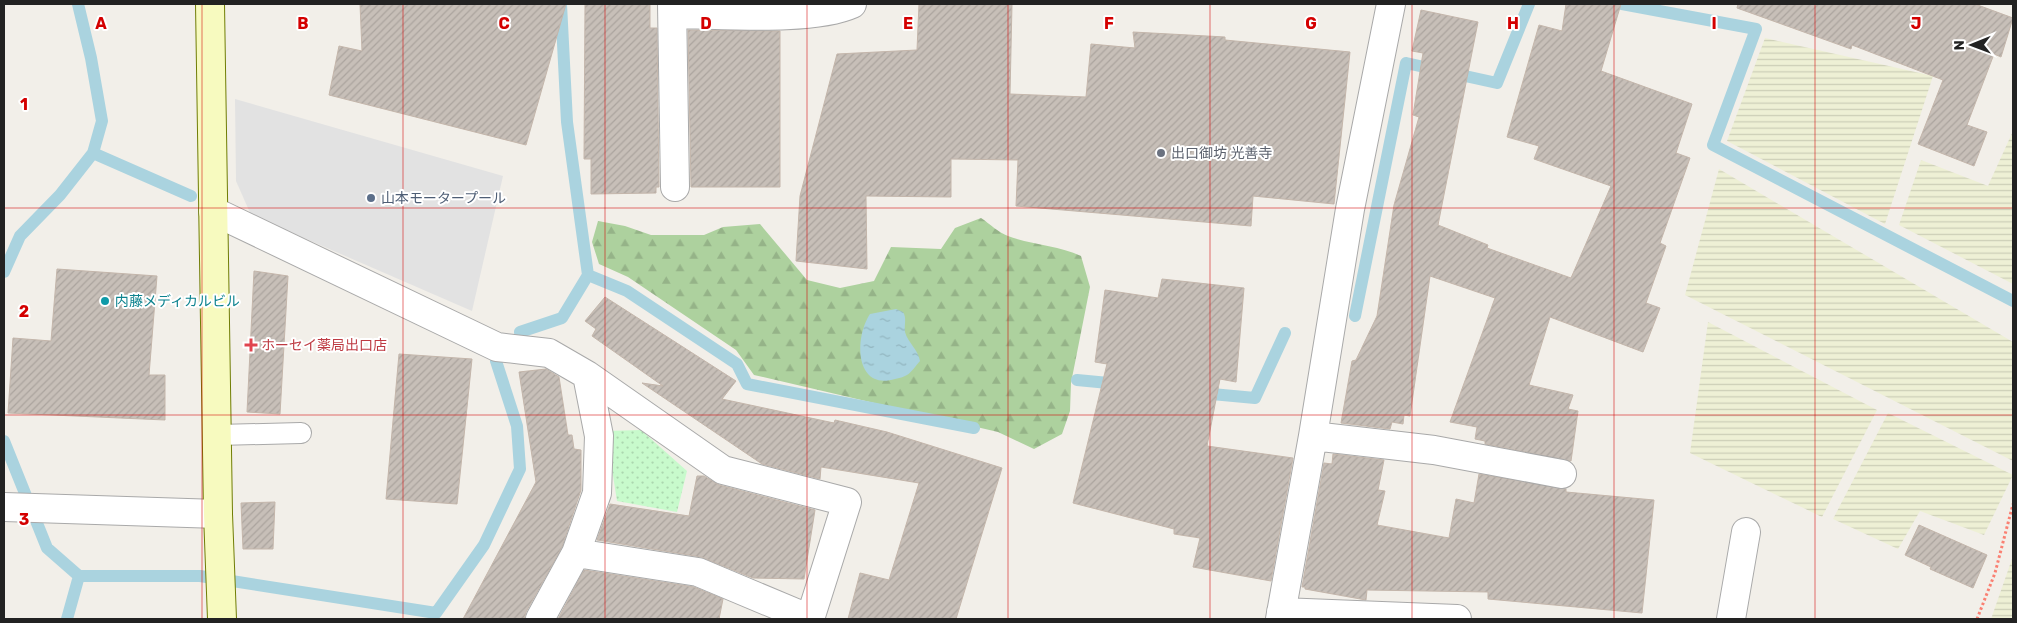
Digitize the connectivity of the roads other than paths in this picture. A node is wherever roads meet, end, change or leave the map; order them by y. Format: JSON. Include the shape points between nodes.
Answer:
{"nodes":[{"id":1,"x":210,"y":4,"type":"edge"},
{"id":2,"x":852,"y":4,"type":"edge"},
{"id":3,"x":1391,"y":4,"type":"edge"},
{"id":4,"x":672,"y":9,"type":"edge"},
{"id":5,"x":675,"y":187,"type":"dead end"},
{"id":6,"x":214,"y":211,"type":"junction"},
{"id":7,"x":587,"y":375,"type":"junction"},
{"id":8,"x":301,"y":433,"type":"dead end"},
{"id":9,"x":218,"y":435,"type":"junction"},
{"id":10,"x":1313,"y":436,"type":"junction"},
{"id":11,"x":1562,"y":474,"type":"dead end"},
{"id":12,"x":4,"y":507,"type":"edge"},
{"id":13,"x":218,"y":514,"type":"junction"},
{"id":14,"x":1746,"y":532,"type":"dead end"},
{"id":15,"x":576,"y":553,"type":"junction"},
{"id":16,"x":1280,"y":616,"type":"edge"},
{"id":17,"x":222,"y":619,"type":"edge"},
{"id":18,"x":540,"y":619,"type":"edge"},
{"id":19,"x":810,"y":619,"type":"edge"},
{"id":20,"x":1456,"y":619,"type":"edge"},
{"id":21,"x":1731,"y":619,"type":"edge"}],
"edges":[{"from":1,"to":6,"type":"street"},
{"from":2,"to":4,"type":"street","via":[[841,9],[793,14]]},
{"from":3,"to":10,"type":"street","via":[[1350,208]]},
{"from":4,"to":5,"type":"street"},
{"from":6,"to":7,"type":"street","via":[[498,347],[548,353]]},
{"from":6,"to":9,"type":"street"},
{"from":7,"to":15,"type":"street","via":[[599,436],[597,493]]},
{"from":7,"to":19,"type":"street","via":[[724,470],[847,502]]},
{"from":8,"to":9,"type":"lane"},
{"from":9,"to":13,"type":"street"},
{"from":10,"to":11,"type":"street","via":[[1434,450]]},
{"from":10,"to":16,"type":"street"},
{"from":12,"to":13,"type":"street"},
{"from":13,"to":17,"type":"street"},
{"from":14,"to":21,"type":"street"},
{"from":15,"to":18,"type":"street"},
{"from":15,"to":19,"type":"street","via":[[698,572]]},
{"from":16,"to":20,"type":"street"}]}
